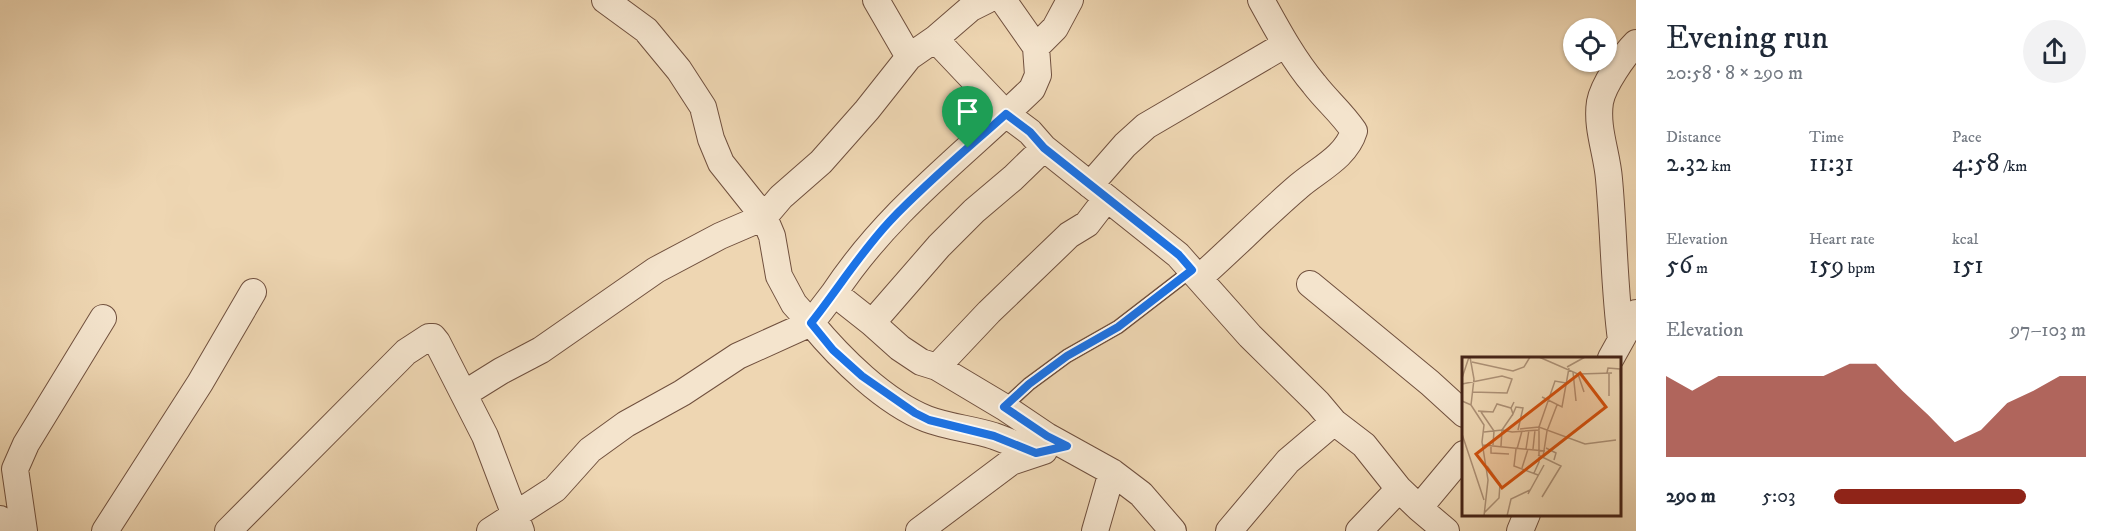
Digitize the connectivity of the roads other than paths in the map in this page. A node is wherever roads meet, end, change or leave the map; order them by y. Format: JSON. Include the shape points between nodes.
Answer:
{"nodes":[{"id":1,"x":605,"y":0,"type":"edge"},
{"id":2,"x":876,"y":0,"type":"edge"},
{"id":3,"x":987,"y":0,"type":"edge"},
{"id":4,"x":1003,"y":0,"type":"edge"},
{"id":5,"x":1070,"y":0,"type":"edge"},
{"id":6,"x":1261,"y":0,"type":"edge"},
{"id":7,"x":935,"y":39,"type":"junction"},
{"id":8,"x":1636,"y":43,"type":"edge"},
{"id":9,"x":1286,"y":44,"type":"junction"},
{"id":10,"x":1036,"y":47,"type":"junction"},
{"id":11,"x":909,"y":57,"type":"junction"},
{"id":12,"x":1006,"y":114,"type":"junction"},
{"id":13,"x":1044,"y":148,"type":"junction"},
{"id":14,"x":1099,"y":191,"type":"junction"},
{"id":15,"x":764,"y":217,"type":"junction"},
{"id":16,"x":1195,"y":274,"type":"junction"},
{"id":17,"x":1310,"y":284,"type":"dead end"},
{"id":18,"x":253,"y":292,"type":"dead end"},
{"id":19,"x":834,"y":293,"type":"junction"},
{"id":20,"x":1636,"y":313,"type":"edge"},
{"id":21,"x":103,"y":318,"type":"dead end"},
{"id":22,"x":811,"y":323,"type":"junction"},
{"id":23,"x":872,"y":323,"type":"junction"},
{"id":24,"x":1616,"y":349,"type":"edge"},
{"id":25,"x":937,"y":368,"type":"junction"},
{"id":26,"x":464,"y":394,"type":"junction"},
{"id":27,"x":1004,"y":407,"type":"junction"},
{"id":28,"x":1462,"y":412,"type":"edge"},
{"id":29,"x":1334,"y":422,"type":"junction"},
{"id":30,"x":1067,"y":446,"type":"junction"},
{"id":31,"x":1036,"y":453,"type":"junction"},
{"id":32,"x":1462,"y":456,"type":"edge"},
{"id":33,"x":1112,"y":472,"type":"junction"},
{"id":34,"x":1400,"y":489,"type":"junction"},
{"id":35,"x":1419,"y":508,"type":"junction"},
{"id":36,"x":1526,"y":516,"type":"edge"},
{"id":37,"x":0,"y":519,"type":"edge"},
{"id":38,"x":517,"y":524,"type":"edge"},
{"id":39,"x":18,"y":531,"type":"edge"},
{"id":40,"x":24,"y":531,"type":"edge"},
{"id":41,"x":105,"y":531,"type":"edge"},
{"id":42,"x":228,"y":531,"type":"edge"},
{"id":43,"x":490,"y":531,"type":"edge"},
{"id":44,"x":919,"y":531,"type":"edge"},
{"id":45,"x":1095,"y":531,"type":"edge"},
{"id":46,"x":1173,"y":531,"type":"edge"},
{"id":47,"x":1229,"y":531,"type":"edge"},
{"id":48,"x":1359,"y":531,"type":"edge"},
{"id":49,"x":1446,"y":531,"type":"edge"},
{"id":50,"x":1520,"y":531,"type":"edge"}],
"edges":[{"from":1,"to":15,"type":"street","via":[[646,30],[679,70],[703,107],[721,164]]},
{"from":2,"to":11,"type":"street"},
{"from":3,"to":7,"type":"street","via":[[971,8]]},
{"from":4,"to":10,"type":"street"},
{"from":5,"to":10,"type":"street","via":[[1055,28]]},
{"from":6,"to":9,"type":"street"},
{"from":7,"to":11,"type":"street"},
{"from":7,"to":12,"type":"street"},
{"from":8,"to":24,"type":"street","via":[[1623,57],[1600,99],[1599,122],[1609,176]]},
{"from":9,"to":14,"type":"street","via":[[1146,126],[1125,145]]},
{"from":9,"to":16,"type":"street","via":[[1314,85],[1354,131],[1351,141],[1341,154]]},
{"from":10,"to":12,"type":"street","via":[[1038,75],[1032,89]]},
{"from":11,"to":15,"type":"street","via":[[821,162]]},
{"from":12,"to":13,"type":"street"},
{"from":12,"to":19,"type":"street","via":[[891,220],[855,261]]},
{"from":13,"to":14,"type":"street"},
{"from":13,"to":23,"type":"street","via":[[939,246]]},
{"from":14,"to":16,"type":"street","via":[[1179,255]]},
{"from":14,"to":25,"type":"street","via":[[1087,224],[1069,235]]},
{"from":15,"to":22,"type":"street","via":[[772,236],[779,276],[794,304]]},
{"from":15,"to":26,"type":"street","via":[[656,270],[541,350]]},
{"from":16,"to":27,"type":"lane","via":[[1118,327],[1067,356]]},
{"from":16,"to":29,"type":"street"},
{"from":17,"to":28,"type":"street"},
{"from":18,"to":41,"type":"street"},
{"from":19,"to":22,"type":"street"},
{"from":19,"to":23,"type":"street"},
{"from":20,"to":24,"type":"street"},
{"from":21,"to":40,"type":"street","via":[[26,444],[15,469]]},
{"from":22,"to":31,"type":"street","via":[[847,363],[901,406],[929,420],[994,436]]},
{"from":22,"to":38,"type":"street","via":[[738,356],[626,424],[590,450]]},
{"from":23,"to":25,"type":"street","via":[[900,348]]},
{"from":25,"to":27,"type":"street"},
{"from":26,"to":38,"type":"street","via":[[485,436]]},
{"from":26,"to":42,"type":"street","via":[[437,342],[424,339],[406,352]]},
{"from":27,"to":30,"type":"street"},
{"from":29,"to":34,"type":"street","via":[[1364,445]]},
{"from":29,"to":47,"type":"street","via":[[1288,461]]},
{"from":30,"to":31,"type":"street"},
{"from":30,"to":33,"type":"street"},
{"from":31,"to":44,"type":"street","via":[[1011,462]]},
{"from":32,"to":35,"type":"street"},
{"from":33,"to":45,"type":"street"},
{"from":33,"to":46,"type":"street","via":[[1141,494]]},
{"from":34,"to":35,"type":"street"},
{"from":34,"to":48,"type":"street"},
{"from":35,"to":49,"type":"street"},
{"from":36,"to":50,"type":"street"},
{"from":37,"to":39,"type":"street"},
{"from":38,"to":43,"type":"street"}]}
